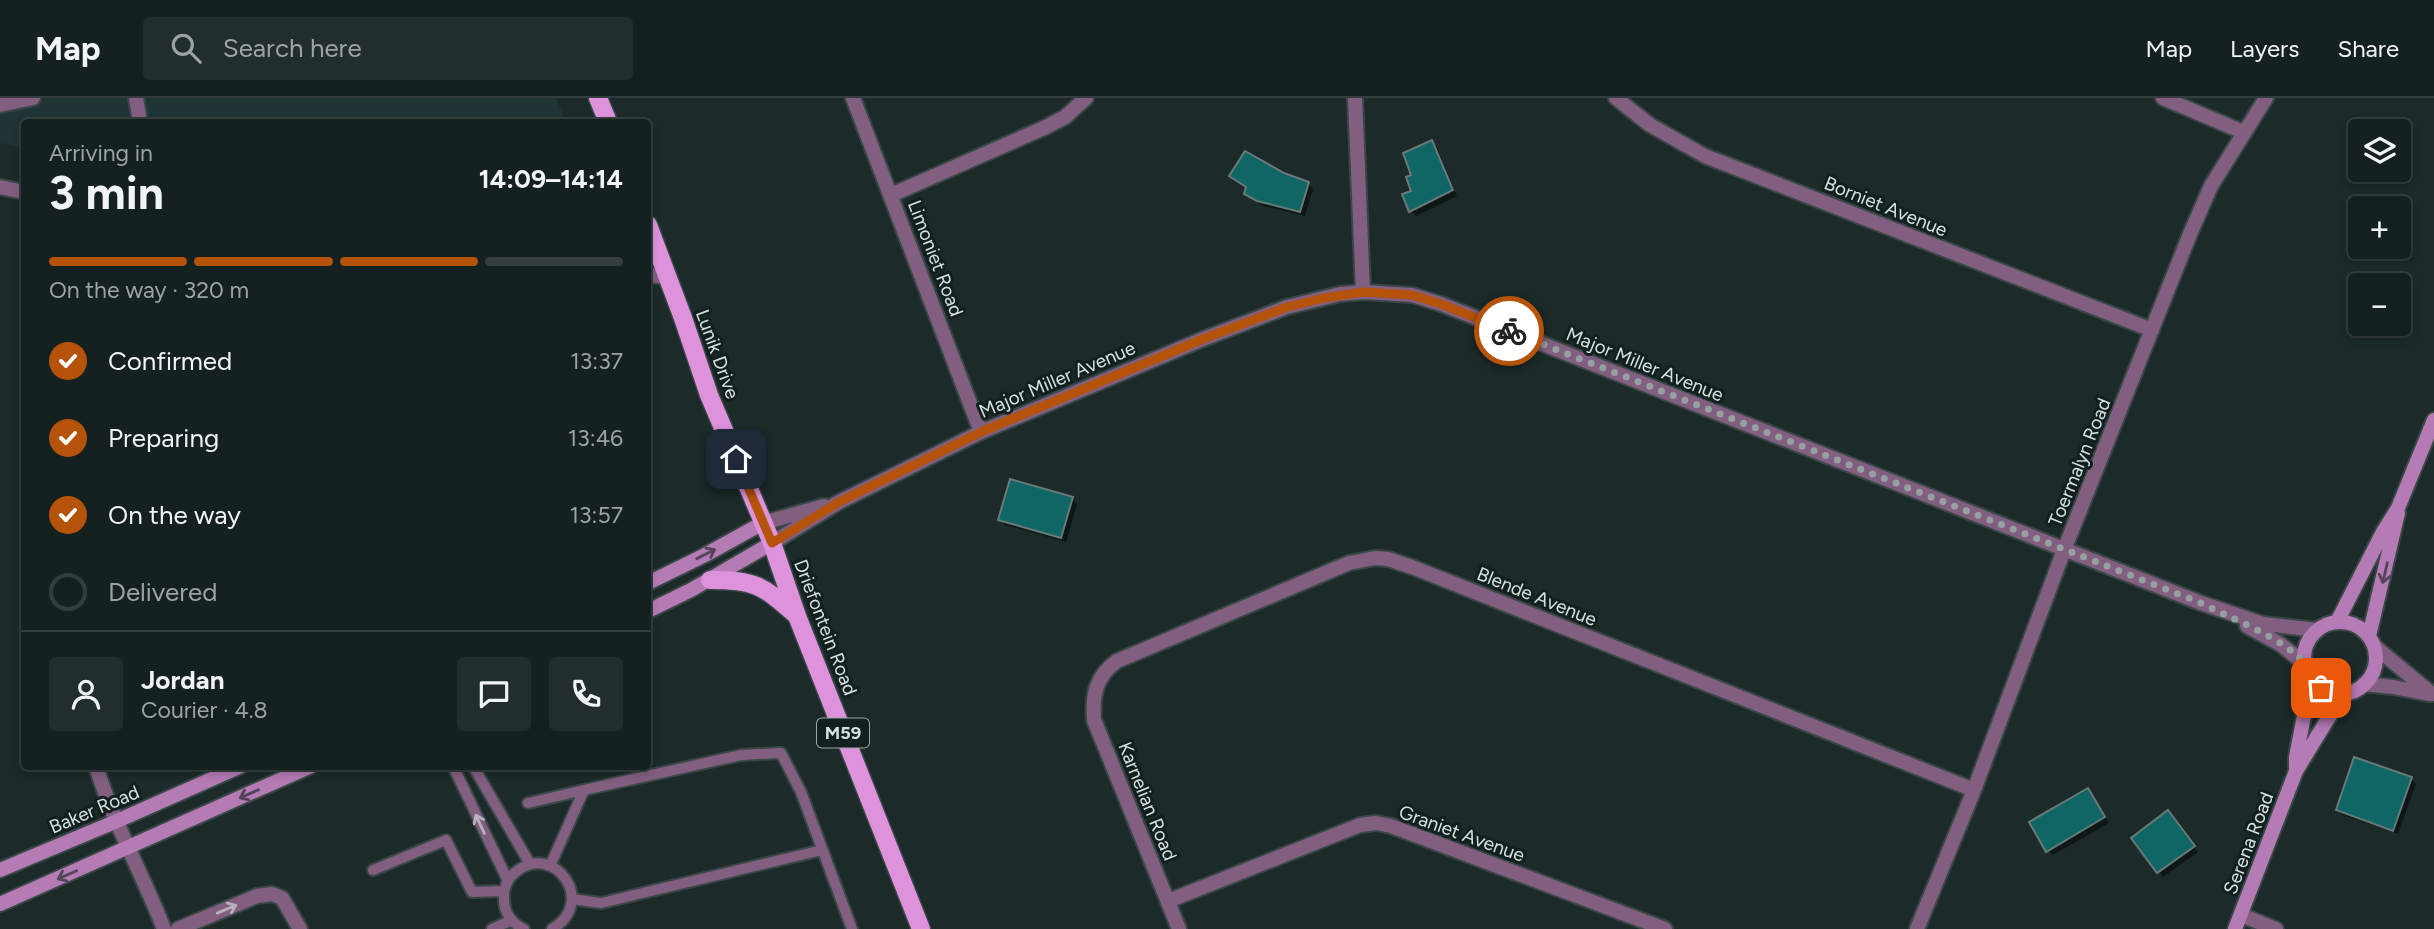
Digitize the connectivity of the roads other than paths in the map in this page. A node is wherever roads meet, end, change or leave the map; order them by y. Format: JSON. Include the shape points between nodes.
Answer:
{"nodes":[{"id":1,"x":33,"y":98,"type":"edge"},
{"id":2,"x":136,"y":98,"type":"edge"},
{"id":3,"x":598,"y":98,"type":"edge"},
{"id":4,"x":853,"y":98,"type":"edge"},
{"id":5,"x":1086,"y":98,"type":"edge"},
{"id":6,"x":1355,"y":98,"type":"edge"},
{"id":7,"x":1616,"y":98,"type":"edge"},
{"id":8,"x":2163,"y":98,"type":"edge"},
{"id":9,"x":2266,"y":98,"type":"edge"},
{"id":10,"x":0,"y":105,"type":"edge"},
{"id":11,"x":140,"y":119,"type":"edge"},
{"id":12,"x":607,"y":119,"type":"edge"},
{"id":13,"x":2243,"y":132,"type":"junction"},
{"id":14,"x":0,"y":187,"type":"edge"},
{"id":15,"x":21,"y":191,"type":"edge"},
{"id":16,"x":891,"y":195,"type":"junction"},
{"id":17,"x":651,"y":233,"type":"edge"},
{"id":18,"x":651,"y":275,"type":"edge"},
{"id":19,"x":668,"y":277,"type":"junction"},
{"id":20,"x":1363,"y":292,"type":"junction"},
{"id":21,"x":2152,"y":330,"type":"junction"},
{"id":22,"x":2434,"y":420,"type":"edge"},
{"id":23,"x":981,"y":432,"type":"junction"},
{"id":24,"x":839,"y":502,"type":"junction"},
{"id":25,"x":2398,"y":509,"type":"junction"},
{"id":26,"x":768,"y":534,"type":"junction"},
{"id":27,"x":2064,"y":550,"type":"junction"},
{"id":28,"x":710,"y":580,"type":"junction"},
{"id":29,"x":651,"y":582,"type":"edge"},
{"id":30,"x":2201,"y":603,"type":"junction"},
{"id":31,"x":651,"y":610,"type":"edge"},
{"id":32,"x":797,"y":616,"type":"junction"},
{"id":33,"x":2337,"y":622,"type":"junction"},
{"id":34,"x":2317,"y":630,"type":"junction"},
{"id":35,"x":2371,"y":641,"type":"junction"},
{"id":36,"x":2304,"y":663,"type":"junction"},
{"id":37,"x":2311,"y":680,"type":"junction"},
{"id":38,"x":2364,"y":684,"type":"junction"},
{"id":39,"x":1096,"y":686,"type":"joint"},
{"id":40,"x":2347,"y":693,"type":"junction"},
{"id":41,"x":2433,"y":695,"type":"edge"},
{"id":42,"x":98,"y":770,"type":"edge"},
{"id":43,"x":232,"y":770,"type":"edge"},
{"id":44,"x":302,"y":770,"type":"edge"},
{"id":45,"x":455,"y":770,"type":"edge"},
{"id":46,"x":475,"y":770,"type":"edge"},
{"id":47,"x":2296,"y":771,"type":"junction"},
{"id":48,"x":584,"y":790,"type":"junction"},
{"id":49,"x":1974,"y":790,"type":"junction"},
{"id":50,"x":528,"y":803,"type":"dead end"},
{"id":51,"x":117,"y":821,"type":"junction"},
{"id":52,"x":130,"y":848,"type":"junction"},
{"id":53,"x":822,"y":850,"type":"junction"},
{"id":54,"x":530,"y":864,"type":"junction"},
{"id":55,"x":550,"y":866,"type":"junction"},
{"id":56,"x":0,"y":870,"type":"edge"},
{"id":57,"x":373,"y":870,"type":"dead end"},
{"id":58,"x":506,"y":886,"type":"junction"},
{"id":59,"x":572,"y":899,"type":"junction"},
{"id":60,"x":1168,"y":901,"type":"junction"},
{"id":61,"x":0,"y":904,"type":"edge"},
{"id":62,"x":512,"y":920,"type":"junction"},
{"id":63,"x":2238,"y":922,"type":"edge"},
{"id":64,"x":1658,"y":928,"type":"edge"},
{"id":65,"x":164,"y":929,"type":"edge"},
{"id":66,"x":178,"y":929,"type":"edge"},
{"id":67,"x":300,"y":929,"type":"edge"},
{"id":68,"x":492,"y":929,"type":"edge"},
{"id":69,"x":524,"y":929,"type":"edge"},
{"id":70,"x":552,"y":929,"type":"edge"},
{"id":71,"x":852,"y":929,"type":"edge"},
{"id":72,"x":921,"y":929,"type":"edge"},
{"id":73,"x":1179,"y":929,"type":"edge"},
{"id":74,"x":1917,"y":929,"type":"edge"},
{"id":75,"x":2276,"y":929,"type":"edge"}],
"edges":[{"from":1,"to":10,"type":"street"},
{"from":2,"to":11,"type":"street"},
{"from":3,"to":12,"type":"main road"},
{"from":4,"to":16,"type":"street","name":"Limoniet Road"},
{"from":5,"to":16,"type":"street","via":[[1046,127]]},
{"from":6,"to":20,"type":"street"},
{"from":7,"to":21,"type":"street","name":"Borniet Avenue","via":[[1650,125],[1705,156]]},
{"from":8,"to":13,"type":"street"},
{"from":9,"to":13,"type":"street","name":"Toermalyn Road"},
{"from":13,"to":21,"type":"street","name":"Toermalyn Road","via":[[2211,186]]},
{"from":14,"to":15,"type":"street"},
{"from":16,"to":23,"type":"street","name":"Limoniet Road"},
{"from":17,"to":19,"type":"main road","name":"Lunik Drive","number":"M59"},
{"from":18,"to":19,"type":"street"},
{"from":19,"to":26,"type":"main road","name":"Lunik Drive","number":"M59","via":[[709,395]]},
{"from":20,"to":23,"type":"street","name":"Major Miller Avenue","via":[[1275,312]]},
{"from":20,"to":27,"type":"street","name":"Major Miller Avenue","via":[[1412,295],[1441,304]]},
{"from":21,"to":27,"type":"street","name":"Toermalyn Road"},
{"from":22,"to":25,"type":"main road"},
{"from":23,"to":24,"type":"street","name":"Major Miller Avenue"},
{"from":24,"to":26,"type":"street","name":"Major Miller Avenue"},
{"from":24,"to":26,"type":"street","name":"Major Miller Avenue"},
{"from":25,"to":33,"type":"main road"},
{"from":25,"to":35,"type":"main road","one_way":true},
{"from":26,"to":28,"type":"main road"},
{"from":29,"to":26,"type":"main road","one_way":true,"via":[[705,555]]},
{"from":26,"to":32,"type":"main road","name":"Driefontein Road","number":"M59"},
{"from":27,"to":30,"type":"street","name":"Major Miller Avenue"},
{"from":27,"to":49,"type":"street","name":"Toermalyn Road"},
{"from":28,"to":31,"type":"main road"},
{"from":28,"to":32,"type":"main road","via":[[756,584]]},
{"from":30,"to":34,"type":"street","name":"Major Miller Avenue","via":[[2279,628]]},
{"from":30,"to":36,"type":"street","name":"Major Miller Avenue","via":[[2280,643]]},
{"from":32,"to":72,"type":"main road","name":"Driefontein Road","number":"M59"},
{"from":33,"to":34,"type":"main road"},
{"from":33,"to":35,"type":"main road","via":[[2354,625]]},
{"from":34,"to":36,"type":"main road","via":[[2304,651]]},
{"from":35,"to":38,"type":"main road","via":[[2375,667]]},
{"from":35,"to":41,"type":"street"},
{"from":36,"to":37,"type":"main road"},
{"from":37,"to":40,"type":"main road","via":[[2334,693]]},
{"from":37,"to":47,"type":"main road","name":"Serena Road"},
{"from":38,"to":40,"type":"main road"},
{"from":38,"to":41,"type":"street"},
{"from":39,"to":49,"type":"street","name":"Blende Avenue","via":[[1117,661],[1349,563],[1388,559]]},
{"from":39,"to":60,"type":"street","name":"Karnelian Road","via":[[1094,720]]},
{"from":40,"to":47,"type":"main road","name":"Serena Road"},
{"from":42,"to":51,"type":"street"},
{"from":43,"to":51,"type":"main road","name":"Baker Road"},
{"from":44,"to":52,"type":"main road","one_way":true},
{"from":58,"to":45,"type":"lane","one_way":true},
{"from":46,"to":54,"type":"lane"},
{"from":47,"to":63,"type":"main road","name":"Serena Road"},
{"from":48,"to":50,"type":"lane"},
{"from":48,"to":53,"type":"lane","via":[[741,755],[781,753],[802,792]]},
{"from":48,"to":55,"type":"lane"},
{"from":49,"to":74,"type":"street","name":"Toermalyn Road"},
{"from":51,"to":52,"type":"street"},
{"from":51,"to":56,"type":"main road","name":"Baker Road"},
{"from":52,"to":61,"type":"main road","one_way":true},
{"from":52,"to":65,"type":"street"},
{"from":53,"to":59,"type":"lane","via":[[601,903]]},
{"from":53,"to":71,"type":"lane"},
{"from":54,"to":55,"type":"lane"},
{"from":54,"to":58,"type":"lane","via":[[513,873]]},
{"from":55,"to":59,"type":"lane","via":[[567,879]]},
{"from":57,"to":58,"type":"lane","via":[[446,840],[472,892]]},
{"from":58,"to":62,"type":"lane","via":[[503,901]]},
{"from":59,"to":70,"type":"lane","via":[[566,917]]},
{"from":60,"to":64,"type":"street","name":"Graniet Avenue","via":[[1339,833],[1376,823]]},
{"from":60,"to":73,"type":"street","name":"Karnelian Road"},
{"from":62,"to":68,"type":"lane"},
{"from":62,"to":69,"type":"lane"},
{"from":63,"to":75,"type":"street"},
{"from":66,"to":67,"type":"street","one_way":true,"via":[[266,894],[282,898]]}]}
